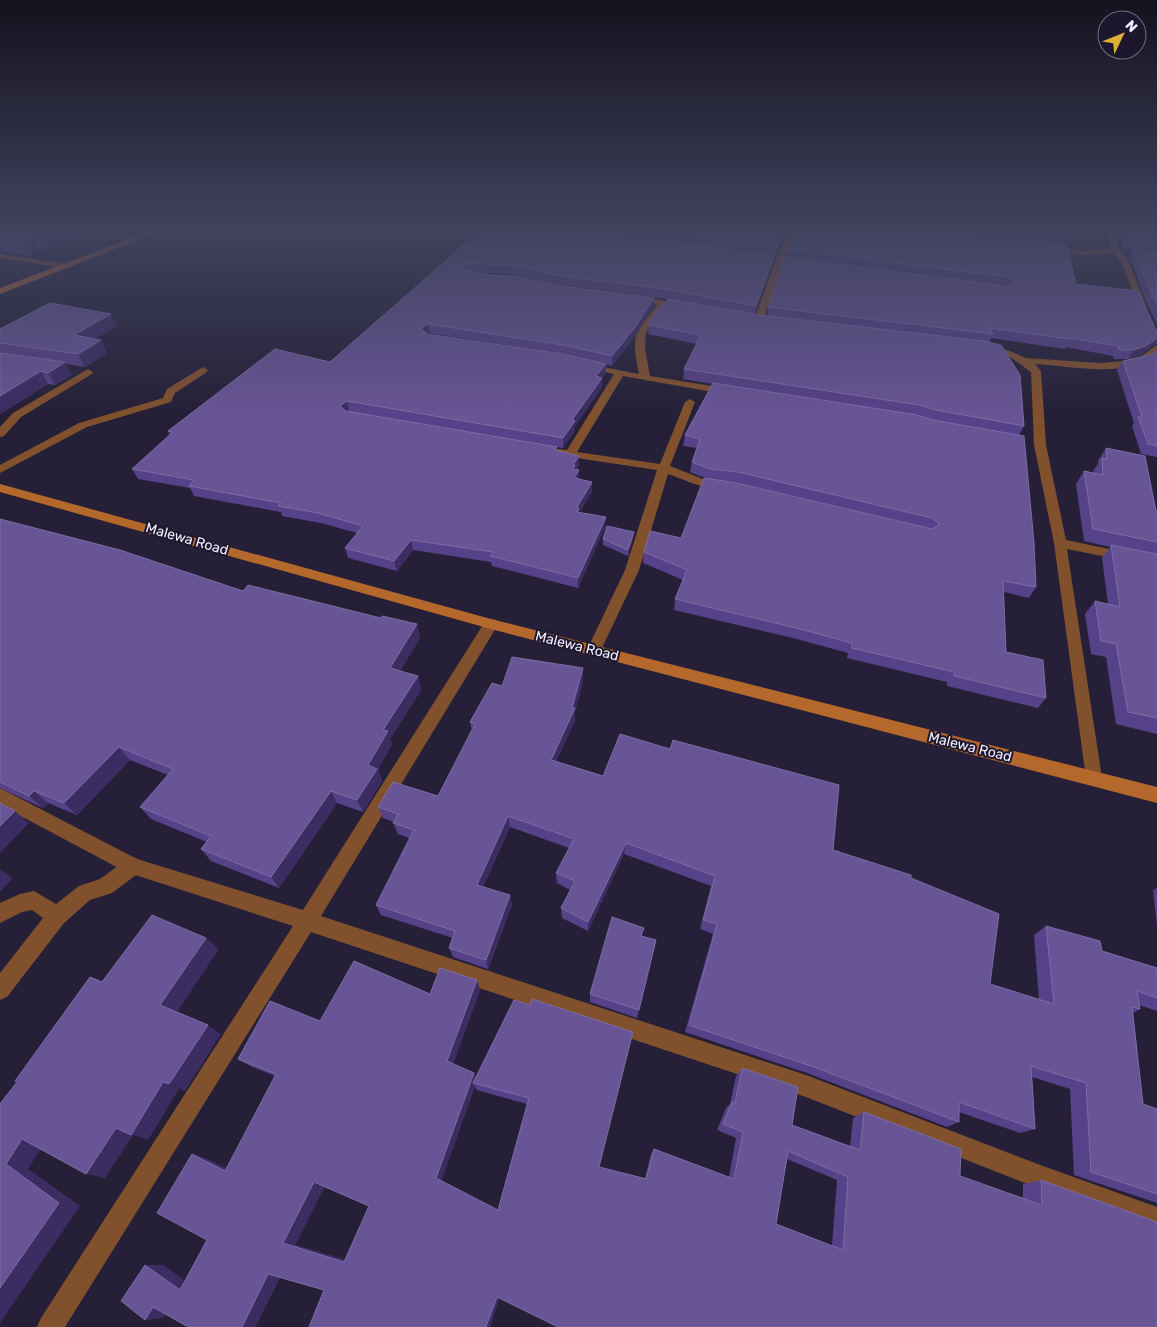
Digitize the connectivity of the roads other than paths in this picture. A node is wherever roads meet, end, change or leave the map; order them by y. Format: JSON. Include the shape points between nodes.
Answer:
{"nodes":[{"id":1,"x":767,"y":290,"type":"edge"},
{"id":2,"x":1136,"y":290,"type":"edge"},
{"id":3,"x":620,"y":297,"type":"edge"},
{"id":4,"x":657,"y":302,"type":"junction"},
{"id":5,"x":694,"y":308,"type":"edge"},
{"id":6,"x":1151,"y":314,"type":"edge"},
{"id":7,"x":787,"y":323,"type":"edge"},
{"id":8,"x":969,"y":345,"type":"edge"},
{"id":9,"x":1154,"y":352,"type":"edge"},
{"id":10,"x":1026,"y":361,"type":"junction"},
{"id":11,"x":573,"y":362,"type":"edge"},
{"id":12,"x":1157,"y":367,"type":"edge"},
{"id":13,"x":69,"y":370,"type":"edge"},
{"id":14,"x":204,"y":370,"type":"dead end"},
{"id":15,"x":620,"y":372,"type":"junction"},
{"id":16,"x":645,"y":378,"type":"junction"},
{"id":17,"x":742,"y":394,"type":"edge"},
{"id":18,"x":690,"y":402,"type":"dead end"},
{"id":19,"x":0,"y":434,"type":"edge"},
{"id":20,"x":534,"y":448,"type":"edge"},
{"id":21,"x":571,"y":453,"type":"junction"},
{"id":22,"x":664,"y":468,"type":"junction"},
{"id":23,"x":0,"y":470,"type":"edge"},
{"id":24,"x":0,"y":488,"type":"edge"},
{"id":25,"x":735,"y":488,"type":"edge"},
{"id":26,"x":1060,"y":543,"type":"junction"},
{"id":27,"x":1157,"y":563,"type":"edge"},
{"id":28,"x":491,"y":624,"type":"junction"},
{"id":29,"x":594,"y":650,"type":"junction"},
{"id":30,"x":1094,"y":778,"type":"junction"},
{"id":31,"x":1157,"y":795,"type":"edge"},
{"id":32,"x":0,"y":796,"type":"edge"},
{"id":33,"x":132,"y":866,"type":"junction"},
{"id":34,"x":0,"y":913,"type":"edge"},
{"id":35,"x":57,"y":916,"type":"junction"},
{"id":36,"x":307,"y":920,"type":"junction"},
{"id":37,"x":0,"y":990,"type":"edge"},
{"id":38,"x":1157,"y":1219,"type":"edge"},
{"id":39,"x":50,"y":1327,"type":"edge"}],
"edges":[{"from":1,"to":7,"type":"street","via":[[754,319]]},
{"from":2,"to":6,"type":"street","via":[[1145,313]]},
{"from":3,"to":4,"type":"street"},
{"from":4,"to":5,"type":"street"},
{"from":4,"to":16,"type":"street","via":[[662,305],[648,321],[638,341]]},
{"from":8,"to":10,"type":"street"},
{"from":9,"to":10,"type":"street","via":[[1139,362],[1115,365]]},
{"from":9,"to":12,"type":"street"},
{"from":10,"to":26,"type":"street","via":[[1036,371],[1035,444]]},
{"from":11,"to":15,"type":"street"},
{"from":13,"to":19,"type":"street","via":[[88,372],[17,415]]},
{"from":14,"to":23,"type":"street","via":[[171,391],[166,400],[83,425]]},
{"from":15,"to":16,"type":"street"},
{"from":15,"to":21,"type":"street"},
{"from":16,"to":17,"type":"street"},
{"from":18,"to":22,"type":"street"},
{"from":20,"to":21,"type":"street"},
{"from":21,"to":22,"type":"street"},
{"from":22,"to":25,"type":"street","via":[[706,484]]},
{"from":22,"to":29,"type":"street","via":[[632,570]]},
{"from":24,"to":28,"type":"street","name":"Malewa Road"},
{"from":26,"to":27,"type":"street"},
{"from":26,"to":30,"type":"street"},
{"from":28,"to":29,"type":"street","name":"Malewa Road"},
{"from":28,"to":36,"type":"street"},
{"from":29,"to":30,"type":"street","name":"Malewa Road"},
{"from":30,"to":31,"type":"street","name":"Malewa Road"},
{"from":32,"to":33,"type":"street"},
{"from":33,"to":35,"type":"street","via":[[105,886],[86,892]]},
{"from":33,"to":36,"type":"street"},
{"from":34,"to":35,"type":"street","via":[[34,900]]},
{"from":35,"to":37,"type":"street"},
{"from":36,"to":38,"type":"street","via":[[806,1086]]},
{"from":36,"to":39,"type":"street"}]}
